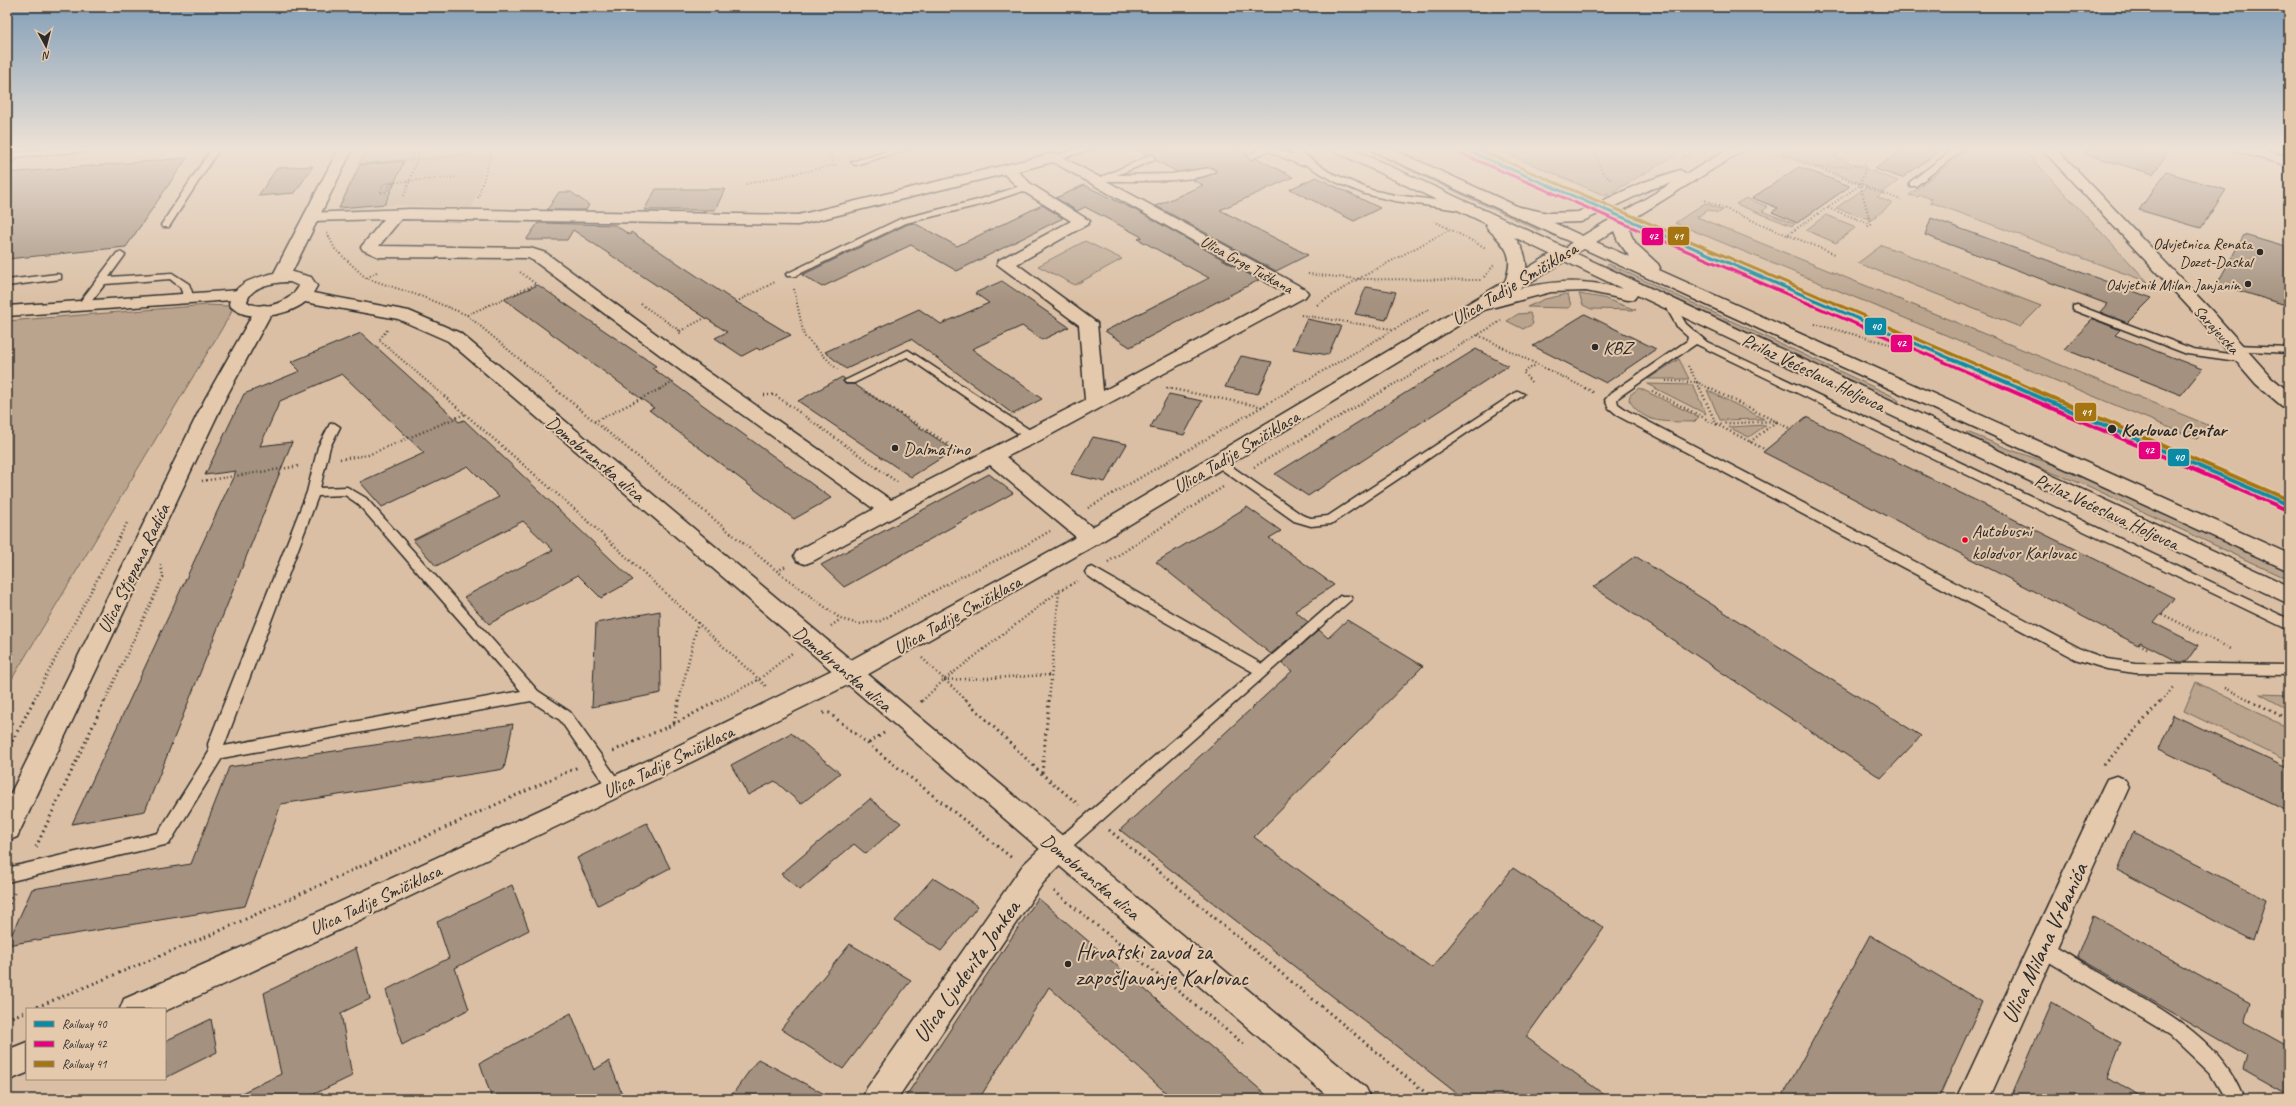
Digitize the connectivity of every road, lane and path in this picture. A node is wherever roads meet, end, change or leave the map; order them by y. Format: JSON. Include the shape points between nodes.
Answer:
{"nodes":[{"id":1,"x":182,"y":200,"type":"edge"},
{"id":2,"x":320,"y":200,"type":"edge"},
{"id":3,"x":403,"y":200,"type":"edge"},
{"id":4,"x":478,"y":200,"type":"edge"},
{"id":5,"x":880,"y":200,"type":"edge"},
{"id":6,"x":988,"y":200,"type":"edge"},
{"id":7,"x":1047,"y":200,"type":"edge"},
{"id":8,"x":1136,"y":200,"type":"edge"},
{"id":9,"x":1412,"y":200,"type":"edge"},
{"id":10,"x":1449,"y":200,"type":"edge"},
{"id":11,"x":1490,"y":200,"type":"edge"},
{"id":12,"x":1617,"y":200,"type":"edge"},
{"id":13,"x":1654,"y":200,"type":"edge"},
{"id":14,"x":1703,"y":200,"type":"edge"},
{"id":15,"x":1840,"y":200,"type":"edge"},
{"id":16,"x":1864,"y":200,"type":"edge"},
{"id":17,"x":2096,"y":200,"type":"edge"},
{"id":18,"x":477,"y":203,"type":"dead end"},
{"id":19,"x":400,"y":208,"type":"junction"},
{"id":20,"x":1828,"y":208,"type":"junction"},
{"id":21,"x":1473,"y":211,"type":"junction"},
{"id":22,"x":1515,"y":211,"type":"junction"},
{"id":23,"x":312,"y":216,"type":"junction"},
{"id":24,"x":1620,"y":220,"type":"junction"},
{"id":25,"x":1871,"y":224,"type":"junction"},
{"id":26,"x":166,"y":225,"type":"dead end"},
{"id":27,"x":1867,"y":227,"type":"dead end"},
{"id":28,"x":1787,"y":235,"type":"junction"},
{"id":29,"x":1583,"y":242,"type":"junction"},
{"id":30,"x":1564,"y":254,"type":"junction"},
{"id":31,"x":1835,"y":254,"type":"dead end"},
{"id":32,"x":120,"y":255,"type":"dead end"},
{"id":33,"x":540,"y":257,"type":"junction"},
{"id":34,"x":1494,"y":260,"type":"dead end"},
{"id":35,"x":378,"y":271,"type":"dead end"},
{"id":36,"x":791,"y":274,"type":"junction"},
{"id":37,"x":1269,"y":276,"type":"junction"},
{"id":38,"x":57,"y":277,"type":"dead end"},
{"id":39,"x":281,"y":277,"type":"junction"},
{"id":40,"x":366,"y":278,"type":"dead end"},
{"id":41,"x":1481,"y":280,"type":"junction"},
{"id":42,"x":102,"y":281,"type":"junction"},
{"id":43,"x":7,"y":283,"type":"edge"},
{"id":44,"x":1672,"y":283,"type":"junction"},
{"id":45,"x":1474,"y":284,"type":"dead end"},
{"id":46,"x":1512,"y":284,"type":"junction"},
{"id":47,"x":240,"y":295,"type":"junction"},
{"id":48,"x":301,"y":296,"type":"junction"},
{"id":49,"x":424,"y":297,"type":"dead end"},
{"id":50,"x":189,"y":298,"type":"junction"},
{"id":51,"x":419,"y":301,"type":"dead end"},
{"id":52,"x":736,"y":302,"type":"dead end"},
{"id":53,"x":1668,"y":302,"type":"junction"},
{"id":54,"x":83,"y":305,"type":"junction"},
{"id":55,"x":1434,"y":306,"type":"dead end"},
{"id":56,"x":1476,"y":306,"type":"junction"},
{"id":57,"x":2077,"y":308,"type":"dead end"},
{"id":58,"x":264,"y":310,"type":"junction"},
{"id":59,"x":7,"y":311,"type":"edge"},
{"id":60,"x":468,"y":315,"type":"dead end"},
{"id":61,"x":1300,"y":315,"type":"dead end"},
{"id":62,"x":1508,"y":316,"type":"dead end"},
{"id":63,"x":705,"y":318,"type":"dead end"},
{"id":64,"x":1826,"y":326,"type":"dead end"},
{"id":65,"x":388,"y":328,"type":"dead end"},
{"id":66,"x":1393,"y":329,"type":"junction"},
{"id":67,"x":680,"y":331,"type":"dead end"},
{"id":68,"x":1693,"y":337,"type":"junction"},
{"id":69,"x":1893,"y":345,"type":"dead end"},
{"id":70,"x":2289,"y":350,"type":"edge"},
{"id":71,"x":2240,"y":354,"type":"junction"},
{"id":72,"x":694,"y":371,"type":"junction"},
{"id":73,"x":850,"y":381,"type":"junction"},
{"id":74,"x":1634,"y":381,"type":"junction"},
{"id":75,"x":1165,"y":388,"type":"dead end"},
{"id":76,"x":1518,"y":394,"type":"dead end"},
{"id":77,"x":2289,"y":402,"type":"edge"},
{"id":78,"x":1095,"y":403,"type":"junction"},
{"id":79,"x":1263,"y":407,"type":"junction"},
{"id":80,"x":465,"y":414,"type":"junction"},
{"id":81,"x":1777,"y":421,"type":"dead end"},
{"id":82,"x":594,"y":422,"type":"dead end"},
{"id":83,"x":334,"y":427,"type":"dead end"},
{"id":84,"x":1032,"y":437,"type":"junction"},
{"id":85,"x":1750,"y":442,"type":"junction"},
{"id":86,"x":1766,"y":450,"type":"dead end"},
{"id":87,"x":986,"y":460,"type":"junction"},
{"id":88,"x":320,"y":462,"type":"junction"},
{"id":89,"x":1217,"y":462,"type":"junction"},
{"id":90,"x":1239,"y":476,"type":"junction"},
{"id":91,"x":201,"y":481,"type":"dead end"},
{"id":92,"x":313,"y":492,"type":"junction"},
{"id":93,"x":890,"y":510,"type":"junction"},
{"id":94,"x":132,"y":514,"type":"dead end"},
{"id":95,"x":1069,"y":519,"type":"junction"},
{"id":96,"x":1091,"y":538,"type":"junction"},
{"id":97,"x":805,"y":556,"type":"dead end"},
{"id":98,"x":160,"y":558,"type":"dead end"},
{"id":99,"x":2289,"y":563,"type":"edge"},
{"id":100,"x":1092,"y":572,"type":"junction"},
{"id":101,"x":1059,"y":591,"type":"junction"},
{"id":102,"x":2289,"y":596,"type":"edge"},
{"id":103,"x":1345,"y":599,"type":"dead end"},
{"id":104,"x":2162,"y":614,"type":"dead end"},
{"id":105,"x":841,"y":619,"type":"dead end"},
{"id":106,"x":880,"y":621,"type":"dead end"},
{"id":107,"x":698,"y":622,"type":"junction"},
{"id":108,"x":2289,"y":625,"type":"edge"},
{"id":109,"x":832,"y":626,"type":"dead end"},
{"id":110,"x":784,"y":660,"type":"dead end"},
{"id":111,"x":2185,"y":668,"type":"junction"},
{"id":112,"x":2273,"y":670,"type":"junction"},
{"id":113,"x":2289,"y":670,"type":"edge"},
{"id":114,"x":1263,"y":671,"type":"junction"},
{"id":115,"x":849,"y":673,"type":"junction"},
{"id":116,"x":1051,"y":675,"type":"junction"},
{"id":117,"x":758,"y":680,"type":"junction"},
{"id":118,"x":944,"y":680,"type":"junction"},
{"id":119,"x":2178,"y":683,"type":"dead end"},
{"id":120,"x":772,"y":690,"type":"dead end"},
{"id":121,"x":533,"y":695,"type":"junction"},
{"id":122,"x":821,"y":713,"type":"dead end"},
{"id":123,"x":2289,"y":720,"type":"edge"},
{"id":124,"x":674,"y":724,"type":"junction"},
{"id":125,"x":7,"y":751,"type":"edge"},
{"id":126,"x":217,"y":753,"type":"junction"},
{"id":127,"x":597,"y":759,"type":"junction"},
{"id":128,"x":1042,"y":774,"type":"junction"},
{"id":129,"x":615,"y":787,"type":"junction"},
{"id":130,"x":2116,"y":787,"type":"joint"},
{"id":131,"x":1093,"y":818,"type":"junction"},
{"id":132,"x":7,"y":829,"type":"edge"},
{"id":133,"x":1059,"y":848,"type":"junction"},
{"id":134,"x":25,"y":871,"type":"junction"},
{"id":135,"x":1033,"y":874,"type":"junction"},
{"id":136,"x":7,"y":875,"type":"edge"},
{"id":137,"x":7,"y":909,"type":"edge"},
{"id":138,"x":2042,"y":948,"type":"junction"},
{"id":139,"x":34,"y":1008,"type":"edge"},
{"id":140,"x":137,"y":1008,"type":"edge"},
{"id":141,"x":26,"y":1011,"type":"edge"},
{"id":142,"x":7,"y":1019,"type":"edge"},
{"id":143,"x":1250,"y":1049,"type":"dead end"},
{"id":144,"x":26,"y":1057,"type":"edge"},
{"id":145,"x":7,"y":1066,"type":"edge"},
{"id":146,"x":878,"y":1099,"type":"edge"},
{"id":147,"x":1355,"y":1099,"type":"edge"},
{"id":148,"x":1433,"y":1099,"type":"edge"},
{"id":149,"x":1973,"y":1099,"type":"edge"},
{"id":150,"x":2231,"y":1099,"type":"edge"}],
"edges":[{"from":1,"to":26,"type":"lane"},
{"from":2,"to":23,"type":"main road"},
{"from":3,"to":19,"type":"path"},
{"from":4,"to":18,"type":"path"},
{"from":5,"to":19,"type":"main road","via":[[798,220]]},
{"from":6,"to":36,"type":"lane","via":[[903,221]]},
{"from":7,"to":78,"type":"main road","via":[[1082,221],[1005,264],[1088,323]]},
{"from":8,"to":37,"type":"main road","name":"Ulica Grge Tuškana"},
{"from":9,"to":21,"type":"lane","via":[[1438,202]]},
{"from":10,"to":21,"type":"main road","name":"Prilaz Većeslava Holjevca"},
{"from":11,"to":22,"type":"main road","name":"Prilaz Većeslava Holjevca"},
{"from":12,"to":22,"type":"main road","via":[[1581,217],[1548,218]]},
{"from":13,"to":24,"type":"main road","name":"Ulica Tadije Smičiklasa"},
{"from":14,"to":28,"type":"path"},
{"from":15,"to":20,"type":"path"},
{"from":16,"to":25,"type":"path"},
{"from":17,"to":71,"type":"main road","name":"Sarajevska"},
{"from":19,"to":23,"type":"main road"},
{"from":19,"to":33,"type":"main road","via":[[369,246],[380,252],[530,253]]},
{"from":20,"to":25,"type":"path"},
{"from":20,"to":28,"type":"path"},
{"from":21,"to":30,"type":"main road","name":"Prilaz Većeslava Holjevca"},
{"from":21,"to":46,"type":"main road","via":[[1506,238],[1518,253],[1519,267]]},
{"from":22,"to":29,"type":"main road","name":"Prilaz Većeslava Holjevca"},
{"from":23,"to":39,"type":"main road"},
{"from":24,"to":29,"type":"main road","name":"Ulica Tadije Smičiklasa"},
{"from":24,"to":44,"type":"main road","via":[[1620,230],[1629,246],[1646,264]]},
{"from":25,"to":27,"type":"path"},
{"from":28,"to":31,"type":"path"},
{"from":29,"to":30,"type":"main road","name":"Ulica Tadije Smičiklasa"},
{"from":29,"to":44,"type":"main road","name":"Prilaz Većeslava Holjevca"},
{"from":30,"to":46,"type":"main road","name":"Ulica Tadije Smičiklasa"},
{"from":30,"to":53,"type":"main road","name":"Prilaz Većeslava Holjevca"},
{"from":32,"to":42,"type":"lane"},
{"from":33,"to":60,"type":"path","via":[[518,270],[536,284]]},
{"from":33,"to":72,"type":"main road"},
{"from":34,"to":41,"type":"path","via":[[1495,265]]},
{"from":35,"to":40,"type":"path"},
{"from":36,"to":52,"type":"path"},
{"from":36,"to":73,"type":"path","via":[[804,336]]},
{"from":37,"to":41,"type":"path","via":[[1317,274],[1358,279]]},
{"from":37,"to":78,"type":"main road","name":"Ulica Grge Tuškana","via":[[1299,293]]},
{"from":38,"to":43,"type":"lane"},
{"from":39,"to":47,"type":"main road","via":[[258,283]]},
{"from":39,"to":48,"type":"main road","via":[[306,281],[308,286]]},
{"from":41,"to":45,"type":"path"},
{"from":42,"to":50,"type":"lane","via":[[172,276],[184,286]]},
{"from":42,"to":54,"type":"lane"},
{"from":44,"to":99,"type":"main road","name":"Prilaz Većeslava Holjevca"},
{"from":46,"to":56,"type":"main road","name":"Ulica Tadije Smičiklasa"},
{"from":47,"to":50,"type":"main road"},
{"from":47,"to":58,"type":"main road","via":[[238,304],[242,308]]},
{"from":48,"to":58,"type":"main road","via":[[282,306]]},
{"from":48,"to":115,"type":"main road","name":"Domobranska ulica","via":[[403,315],[454,337]]},
{"from":49,"to":51,"type":"path"},
{"from":50,"to":54,"type":"main road"},
{"from":53,"to":56,"type":"main road","via":[[1596,286],[1563,284],[1528,290]]},
{"from":53,"to":68,"type":"lane","via":[[1682,326]]},
{"from":53,"to":102,"type":"main road","name":"Prilaz Većeslava Holjevca"},
{"from":54,"to":59,"type":"main road"},
{"from":55,"to":66,"type":"path"},
{"from":56,"to":89,"type":"main road","name":"Ulica Tadije Smičiklasa"},
{"from":57,"to":71,"type":"lane","via":[[2191,352]]},
{"from":58,"to":132,"type":"main road","name":"Ulica Stjepana Radića","via":[[215,399]]},
{"from":61,"to":66,"type":"path"},
{"from":62,"to":90,"type":"path"},
{"from":63,"to":67,"type":"path"},
{"from":64,"to":69,"type":"path"},
{"from":65,"to":80,"type":"path","via":[[379,340]]},
{"from":66,"to":79,"type":"path"},
{"from":68,"to":74,"type":"lane","via":[[1688,346]]},
{"from":68,"to":108,"type":"lane"},
{"from":70,"to":71,"type":"lane"},
{"from":71,"to":77,"type":"main road","name":"Sarajevska","via":[[2263,380]]},
{"from":72,"to":82,"type":"path"},
{"from":72,"to":93,"type":"main road"},
{"from":73,"to":84,"type":"lane","via":[[908,353]]},
{"from":73,"to":87,"type":"path"},
{"from":74,"to":85,"type":"path"},
{"from":74,"to":111,"type":"lane","via":[[1611,400],[1613,406],[1624,414],[2080,655],[2107,664],[2135,668]]},
{"from":75,"to":79,"type":"path"},
{"from":76,"to":90,"type":"lane","via":[[1331,520],[1311,522],[1298,518]]},
{"from":78,"to":84,"type":"main road","name":"Ulica Grge Tuškana"},
{"from":79,"to":95,"type":"path"},
{"from":80,"to":88,"type":"path","via":[[368,455]]},
{"from":80,"to":107,"type":"path","via":[[579,513]]},
{"from":81,"to":85,"type":"path"},
{"from":83,"to":88,"type":"lane"},
{"from":84,"to":87,"type":"main road","name":"Ulica Grge Tuškana"},
{"from":85,"to":86,"type":"path"},
{"from":87,"to":93,"type":"main road","name":"Ulica Grge Tuškana"},
{"from":87,"to":95,"type":"main road"},
{"from":88,"to":91,"type":"path"},
{"from":88,"to":92,"type":"lane"},
{"from":89,"to":90,"type":"lane"},
{"from":89,"to":96,"type":"main road","name":"Ulica Tadije Smičiklasa"},
{"from":90,"to":100,"type":"path"},
{"from":92,"to":121,"type":"lane","via":[[347,490],[362,501]]},
{"from":92,"to":126,"type":"lane","via":[[216,744]]},
{"from":93,"to":97,"type":"main road","name":"Ulica Grge Tuškana"},
{"from":94,"to":125,"type":"path"},
{"from":95,"to":96,"type":"main road"},
{"from":95,"to":106,"type":"path","via":[[1014,552]]},
{"from":96,"to":115,"type":"main road","name":"Ulica Tadije Smičiklasa"},
{"from":98,"to":134,"type":"path","via":[[163,577]]},
{"from":100,"to":101,"type":"path"},
{"from":100,"to":114,"type":"lane","via":[[1112,586]]},
{"from":101,"to":116,"type":"path"},
{"from":101,"to":118,"type":"path"},
{"from":103,"to":114,"type":"lane"},
{"from":104,"to":112,"type":"path"},
{"from":105,"to":109,"type":"path"},
{"from":107,"to":117,"type":"path"},
{"from":107,"to":124,"type":"path"},
{"from":110,"to":117,"type":"path"},
{"from":111,"to":112,"type":"lane"},
{"from":111,"to":123,"type":"path"},
{"from":112,"to":113,"type":"lane"},
{"from":114,"to":131,"type":"lane"},
{"from":115,"to":129,"type":"main road","name":"Ulica Tadije Smičiklasa"},
{"from":115,"to":133,"type":"main road","name":"Domobranska ulica"},
{"from":116,"to":118,"type":"path"},
{"from":116,"to":128,"type":"path"},
{"from":117,"to":120,"type":"path"},
{"from":117,"to":124,"type":"path"},
{"from":118,"to":128,"type":"path"},
{"from":119,"to":130,"type":"path","via":[[2099,771]]},
{"from":121,"to":126,"type":"lane"},
{"from":121,"to":127,"type":"lane","via":[[565,716]]},
{"from":122,"to":135,"type":"path","via":[[829,713],[869,743]]},
{"from":124,"to":127,"type":"path"},
{"from":126,"to":134,"type":"lane","via":[[163,839]]},
{"from":127,"to":129,"type":"lane"},
{"from":127,"to":139,"type":"path","via":[[213,934]]},
{"from":128,"to":131,"type":"path"},
{"from":129,"to":140,"type":"main road","name":"Ulica Tadije Smičiklasa","via":[[233,966]]},
{"from":130,"to":138,"type":"main road","name":"Ulica Milana Vrbanića"},
{"from":131,"to":133,"type":"lane"},
{"from":131,"to":148,"type":"path"},
{"from":133,"to":135,"type":"main road","name":"Ulica Ljudevita Jonkea"},
{"from":133,"to":147,"type":"main road","name":"Domobranska ulica"},
{"from":134,"to":136,"type":"lane"},
{"from":134,"to":137,"type":"path"},
{"from":135,"to":143,"type":"path"},
{"from":135,"to":146,"type":"main road","name":"Ulica Ljudevita Jonkea"},
{"from":138,"to":149,"type":"main road","name":"Ulica Milana Vrbanića"},
{"from":138,"to":150,"type":"lane","via":[[2176,1029],[2217,1066],[2233,1094]]},
{"from":141,"to":142,"type":"path"},
{"from":144,"to":145,"type":"main road"}]}
